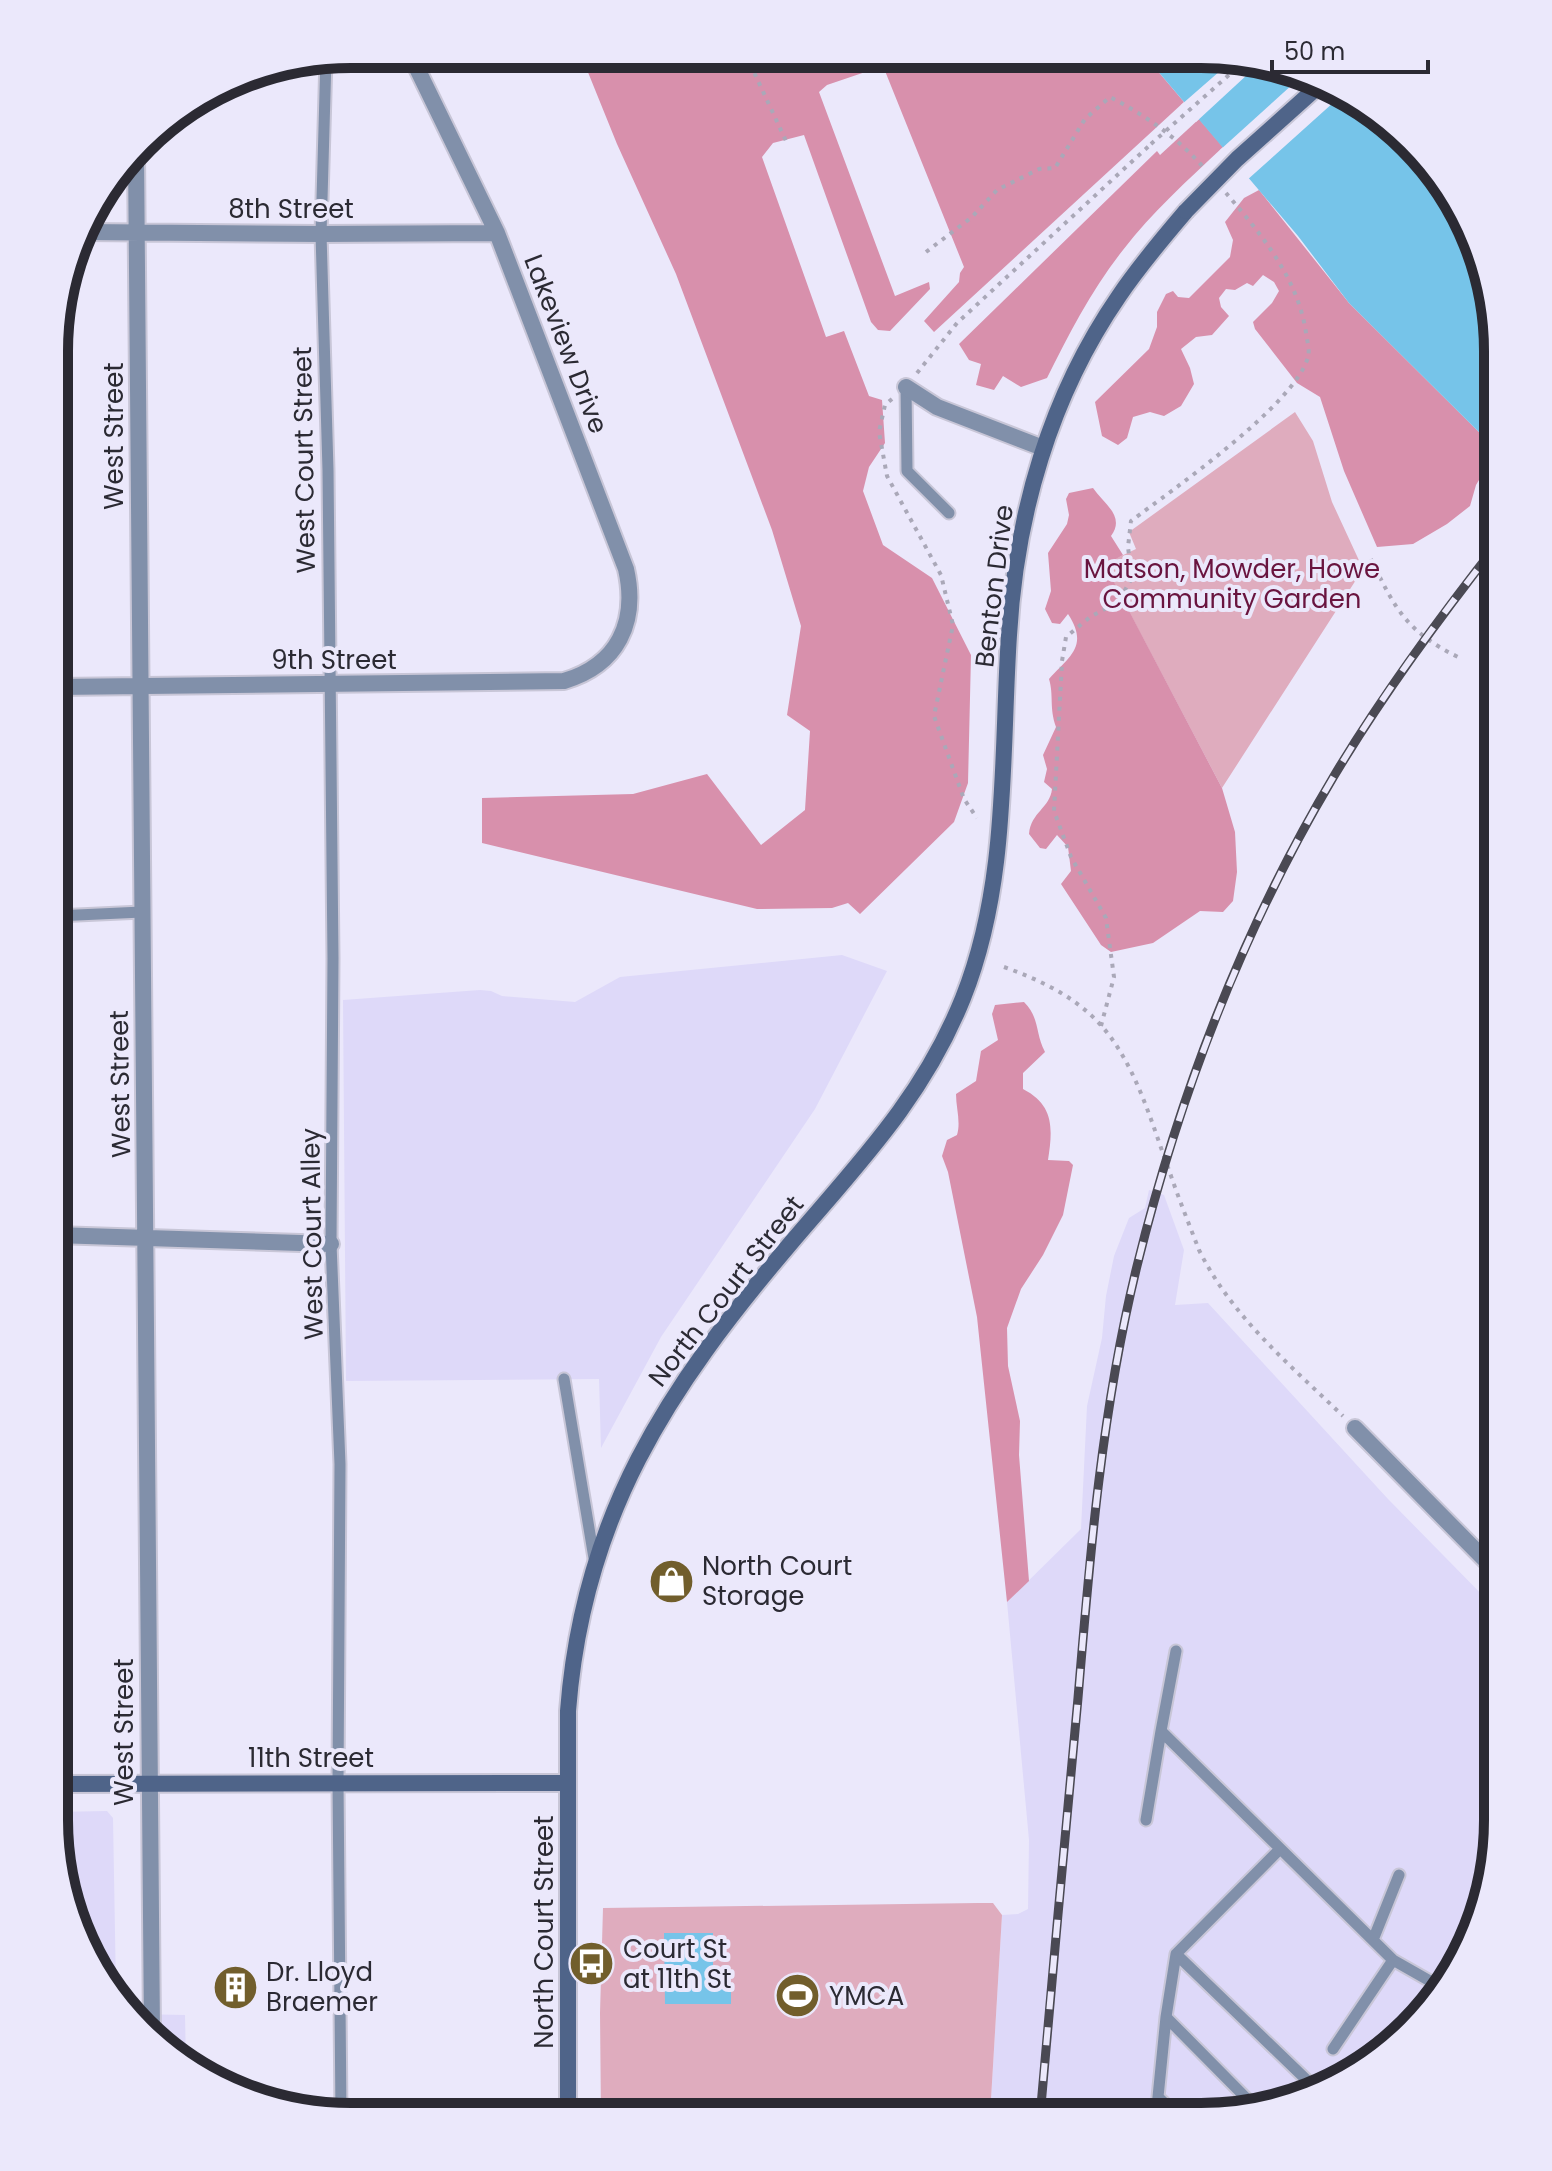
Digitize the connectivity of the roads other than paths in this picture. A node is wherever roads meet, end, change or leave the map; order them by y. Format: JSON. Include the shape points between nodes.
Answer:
{"nodes":[{"id":1,"x":326,"y":69,"type":"edge"},
{"id":2,"x":417,"y":69,"type":"edge"},
{"id":3,"x":1312,"y":91,"type":"edge"},
{"id":4,"x":136,"y":167,"type":"edge"},
{"id":5,"x":95,"y":232,"type":"edge"},
{"id":6,"x":136,"y":232,"type":"junction"},
{"id":7,"x":497,"y":233,"type":"junction"},
{"id":8,"x":321,"y":234,"type":"junction"},
{"id":9,"x":906,"y":387,"type":"joint"},
{"id":10,"x":1043,"y":448,"type":"junction"},
{"id":11,"x":949,"y":513,"type":"dead end"},
{"id":12,"x":605,"y":657,"type":"joint"},
{"id":13,"x":140,"y":685,"type":"junction"},
{"id":14,"x":328,"y":685,"type":"junction"},
{"id":15,"x":68,"y":687,"type":"edge"},
{"id":16,"x":142,"y":912,"type":"junction"},
{"id":17,"x":68,"y":915,"type":"edge"},
{"id":18,"x":978,"y":956,"type":"joint"},
{"id":19,"x":68,"y":1235,"type":"edge"},
{"id":20,"x":145,"y":1237,"type":"junction"},
{"id":21,"x":331,"y":1244,"type":"junction"},
{"id":22,"x":564,"y":1379,"type":"dead end"},
{"id":23,"x":1353,"y":1426,"type":"road end"},
{"id":24,"x":1483,"y":1558,"type":"edge"},
{"id":25,"x":595,"y":1565,"type":"junction"},
{"id":26,"x":1176,"y":1651,"type":"dead end"},
{"id":27,"x":1161,"y":1731,"type":"junction"},
{"id":28,"x":338,"y":1782,"type":"junction"},
{"id":29,"x":568,"y":1783,"type":"junction"},
{"id":30,"x":68,"y":1784,"type":"edge"},
{"id":31,"x":148,"y":1784,"type":"junction"},
{"id":32,"x":1146,"y":1820,"type":"dead end"},
{"id":33,"x":1280,"y":1849,"type":"junction"},
{"id":34,"x":1399,"y":1875,"type":"dead end"},
{"id":35,"x":1373,"y":1940,"type":"junction"},
{"id":36,"x":1176,"y":1954,"type":"junction"},
{"id":37,"x":1393,"y":1960,"type":"junction"},
{"id":38,"x":1432,"y":1982,"type":"edge"},
{"id":39,"x":1166,"y":2017,"type":"junction"},
{"id":40,"x":149,"y":2018,"type":"edge"},
{"id":41,"x":1333,"y":2049,"type":"dead end"},
{"id":42,"x":1308,"y":2081,"type":"edge"},
{"id":43,"x":1158,"y":2097,"type":"junction"},
{"id":44,"x":1247,"y":2099,"type":"edge"},
{"id":45,"x":341,"y":2102,"type":"edge"},
{"id":46,"x":568,"y":2103,"type":"edge"},
{"id":47,"x":1157,"y":2103,"type":"edge"},
{"id":48,"x":1164,"y":2103,"type":"edge"}],
"edges":[{"from":1,"to":8,"type":"lane","name":"West Court Street"},
{"from":2,"to":7,"type":"street","name":"Lakeview Drive"},
{"from":3,"to":10,"type":"street","name":"Benton Drive","bridge":true,"via":[[1237,159],[1146,258],[1099,326]]},
{"from":4,"to":6,"type":"street","name":"West Street"},
{"from":5,"to":6,"type":"street","name":"8th Street"},
{"from":6,"to":8,"type":"street","name":"8th Street"},
{"from":6,"to":13,"type":"street","name":"West Street"},
{"from":7,"to":8,"type":"street","name":"8th Street"},
{"from":7,"to":12,"type":"street","name":"Lakeview Drive","via":[[626,569],[628,624]]},
{"from":8,"to":14,"type":"lane","name":"West Court Street"},
{"from":9,"to":10,"type":"street","via":[[937,407]]},
{"from":9,"to":11,"type":"lane","via":[[907,471]]},
{"from":10,"to":18,"type":"street","name":"Benton Drive","via":[[1014,578],[999,834]]},
{"from":12,"to":14,"type":"street","name":"9th Street","via":[[585,675],[564,681]]},
{"from":13,"to":14,"type":"street","name":"9th Street"},
{"from":13,"to":15,"type":"street","name":"9th Street"},
{"from":13,"to":16,"type":"street","name":"West Street"},
{"from":14,"to":21,"type":"lane","name":"West Court Alley"},
{"from":16,"to":17,"type":"lane"},
{"from":16,"to":20,"type":"street","name":"West Street"},
{"from":18,"to":25,"type":"street","name":"North Court Street","via":[[932,1063],[903,1110],[713,1339],[658,1420],[606,1527]]},
{"from":19,"to":20,"type":"street"},
{"from":20,"to":21,"type":"street"},
{"from":20,"to":31,"type":"street","name":"West Street"},
{"from":21,"to":28,"type":"lane","name":"West Court Alley","via":[[340,1464]]},
{"from":22,"to":25,"type":"lane"},
{"from":23,"to":24,"type":"street"},
{"from":25,"to":29,"type":"street","name":"North Court Street","via":[[571,1677]]},
{"from":26,"to":27,"type":"lane"},
{"from":27,"to":32,"type":"lane"},
{"from":27,"to":33,"type":"lane"},
{"from":28,"to":29,"type":"street","name":"11th Street"},
{"from":28,"to":31,"type":"street","name":"11th Street"},
{"from":28,"to":45,"type":"lane"},
{"from":29,"to":46,"type":"street","name":"North Court Street"},
{"from":30,"to":31,"type":"street","name":"11th Street"},
{"from":31,"to":40,"type":"street","name":"West Street"},
{"from":33,"to":35,"type":"lane"},
{"from":33,"to":36,"type":"lane"},
{"from":34,"to":35,"type":"lane"},
{"from":35,"to":37,"type":"lane"},
{"from":36,"to":39,"type":"lane"},
{"from":36,"to":42,"type":"lane"},
{"from":37,"to":38,"type":"lane"},
{"from":37,"to":41,"type":"lane"},
{"from":39,"to":43,"type":"lane"},
{"from":39,"to":44,"type":"lane"},
{"from":43,"to":47,"type":"lane"},
{"from":43,"to":48,"type":"lane"}]}
